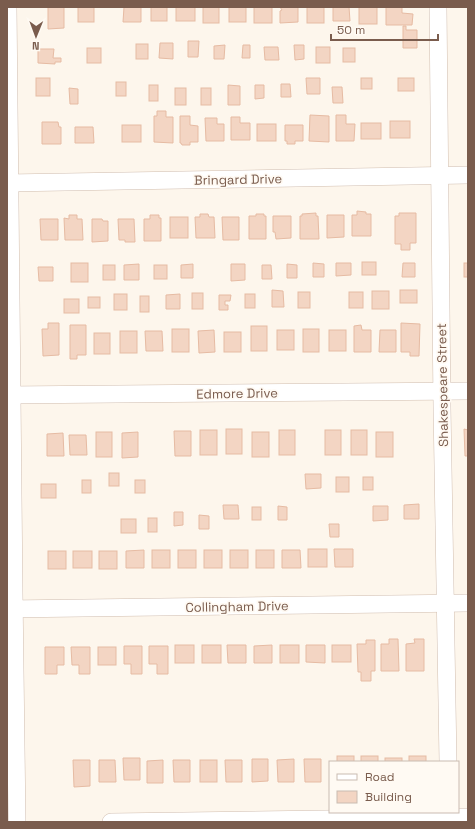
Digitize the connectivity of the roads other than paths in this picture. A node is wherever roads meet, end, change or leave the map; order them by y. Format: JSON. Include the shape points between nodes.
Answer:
{"nodes":[{"id":1,"x":8,"y":7,"type":"edge"},
{"id":2,"x":438,"y":7,"type":"edge"},
{"id":3,"x":468,"y":175,"type":"edge"},
{"id":4,"x":440,"y":176,"type":"junction"},
{"id":5,"x":8,"y":182,"type":"edge"},
{"id":6,"x":442,"y":391,"type":"junction"},
{"id":7,"x":468,"y":391,"type":"edge"},
{"id":8,"x":10,"y":395,"type":"edge"},
{"id":9,"x":445,"y":603,"type":"junction"},
{"id":10,"x":468,"y":603,"type":"edge"},
{"id":11,"x":11,"y":609,"type":"edge"},
{"id":12,"x":448,"y":761,"type":"edge"},
{"id":13,"x":448,"y":817,"type":"edge"},
{"id":14,"x":468,"y":817,"type":"edge"},
{"id":15,"x":17,"y":822,"type":"edge"},
{"id":16,"x":111,"y":822,"type":"edge"}],
"edges":[{"from":1,"to":5,"type":"street"},
{"from":2,"to":4,"type":"street","name":"Shakespeare Street"},
{"from":3,"to":4,"type":"street","name":"Bringard Drive"},
{"from":4,"to":5,"type":"street","name":"Bringard Drive"},
{"from":4,"to":6,"type":"street","name":"Shakespeare Street"},
{"from":5,"to":8,"type":"street"},
{"from":6,"to":7,"type":"street","name":"Edmore Drive"},
{"from":6,"to":8,"type":"street","name":"Edmore Drive"},
{"from":6,"to":9,"type":"street","name":"Shakespeare Street"},
{"from":8,"to":11,"type":"street"},
{"from":9,"to":10,"type":"street","name":"Collingham Drive"},
{"from":9,"to":11,"type":"street","name":"Collingham Drive"},
{"from":9,"to":12,"type":"street","name":"Shakespeare Street"},
{"from":11,"to":15,"type":"street"},
{"from":13,"to":14,"type":"street"},
{"from":13,"to":16,"type":"street"}]}
